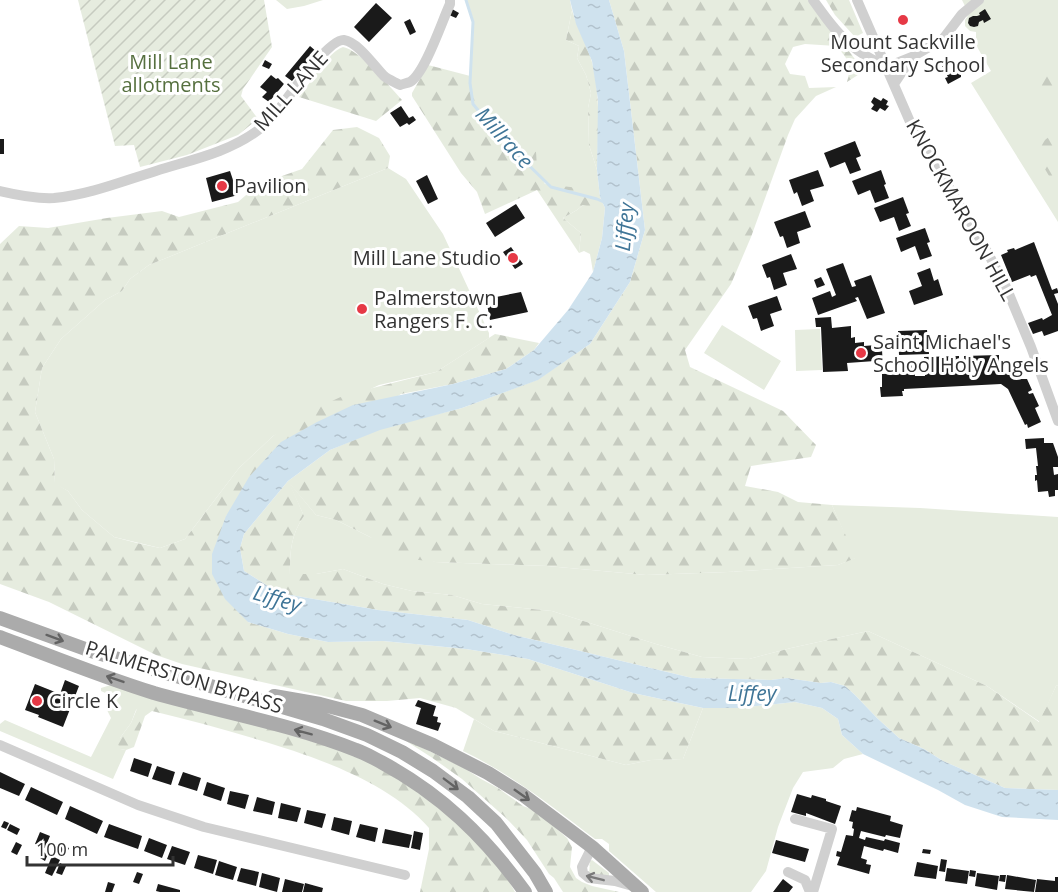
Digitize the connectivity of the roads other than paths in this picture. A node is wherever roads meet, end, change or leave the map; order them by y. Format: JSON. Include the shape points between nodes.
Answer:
{"nodes":[{"id":1,"x":450,"y":0,"type":"edge"},
{"id":2,"x":813,"y":0,"type":"edge"},
{"id":3,"x":857,"y":0,"type":"edge"},
{"id":4,"x":979,"y":0,"type":"edge"},
{"id":5,"x":912,"y":57,"type":"junction"},
{"id":6,"x":887,"y":67,"type":"junction"},
{"id":7,"x":894,"y":84,"type":"junction"},
{"id":8,"x":0,"y":191,"type":"edge"},
{"id":9,"x":1058,"y":422,"type":"edge"},
{"id":10,"x":0,"y":618,"type":"edge"},
{"id":11,"x":0,"y":637,"type":"edge"},
{"id":12,"x":224,"y":689,"type":"junction"},
{"id":13,"x":0,"y":745,"type":"edge"},
{"id":14,"x":795,"y":819,"type":"dead end"},
{"id":15,"x":592,"y":847,"type":"junction"},
{"id":16,"x":788,"y":872,"type":"dead end"},
{"id":17,"x":405,"y":875,"type":"dead end"},
{"id":18,"x":639,"y":890,"type":"edge"},
{"id":19,"x":525,"y":892,"type":"edge"},
{"id":20,"x":546,"y":892,"type":"edge"},
{"id":21,"x":812,"y":892,"type":"edge"}],
"edges":[{"from":1,"to":8,"type":"street","name":"MILL LANE","via":[[428,56],[411,81],[400,85],[386,78],[361,51],[345,40],[336,41],[266,123],[225,149],[73,195],[52,198]]},
{"from":2,"to":6,"type":"street","via":[[850,45]]},
{"from":3,"to":6,"type":"street","name":"KNOCKMAROON HILL"},
{"from":4,"to":5,"type":"street","via":[[943,39]]},
{"from":5,"to":6,"type":"street"},
{"from":5,"to":7,"type":"street"},
{"from":6,"to":7,"type":"street","name":"KNOCKMAROON HILL"},
{"from":7,"to":9,"type":"street","name":"KNOCKMAROON HILL","via":[[911,124],[1006,287]]},
{"from":10,"to":12,"type":"main road","one_way":true,"via":[[91,651]]},
{"from":19,"to":11,"type":"main road","name":"PALMERSTON BYPASS","one_way":true,"via":[[490,847],[456,814],[418,783],[358,750],[153,693]]},
{"from":12,"to":15,"type":"main road","one_way":true,"via":[[320,705],[362,715],[401,731],[488,773]]},
{"from":12,"to":20,"type":"main road","one_way":true,"via":[[367,735],[433,771],[496,823]]},
{"from":13,"to":17,"type":"street","via":[[138,805],[204,827]]},
{"from":14,"to":21,"type":"street","via":[[832,829]]},
{"from":15,"to":18,"type":"main road"},
{"from":18,"to":15,"type":"street","one_way":true,"via":[[615,881],[589,878],[583,873]]},
{"from":16,"to":21,"type":"street","via":[[805,880]]}]}
